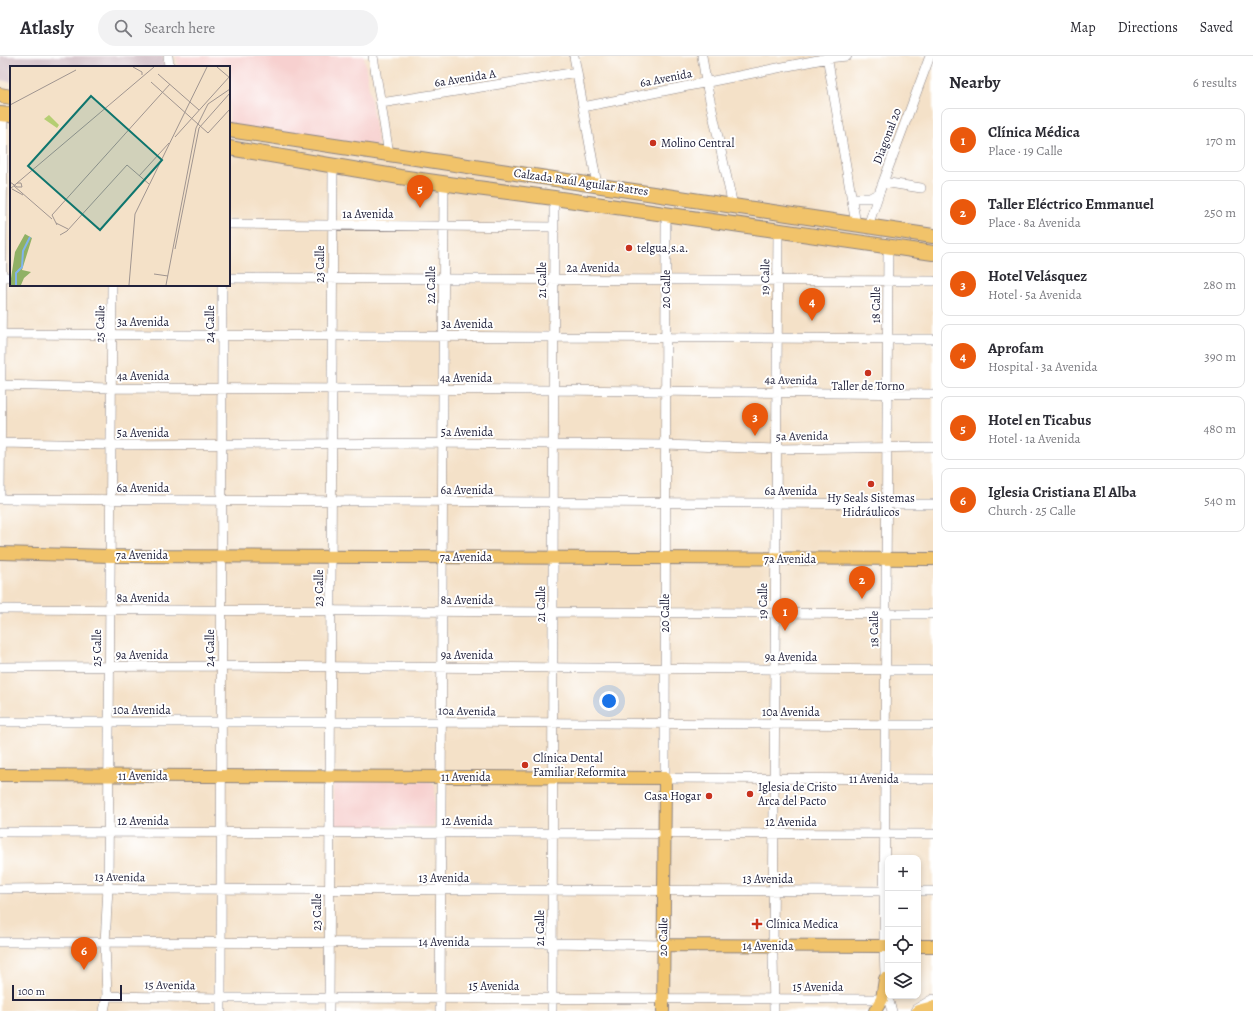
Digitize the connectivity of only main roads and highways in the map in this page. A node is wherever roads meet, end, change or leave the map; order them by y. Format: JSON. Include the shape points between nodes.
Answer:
{"nodes":[{"id":1,"x":0,"y":95,"type":"edge"},
{"id":2,"x":10,"y":97,"type":"edge"},
{"id":3,"x":230,"y":130,"type":"edge"},
{"id":4,"x":230,"y":148,"type":"edge"},
{"id":5,"x":933,"y":236,"type":"edge"},
{"id":6,"x":933,"y":253,"type":"edge"},
{"id":7,"x":0,"y":553,"type":"edge"},
{"id":8,"x":933,"y":559,"type":"edge"},
{"id":9,"x":0,"y":775,"type":"edge"},
{"id":10,"x":665,"y":778,"type":"joint"},
{"id":11,"x":663,"y":945,"type":"junction"},
{"id":12,"x":885,"y":946,"type":"edge"},
{"id":13,"x":921,"y":946,"type":"edge"},
{"id":14,"x":933,"y":946,"type":"edge"},
{"id":15,"x":885,"y":979,"type":"dead end"},
{"id":16,"x":933,"y":1007,"type":"edge"},
{"id":17,"x":663,"y":1011,"type":"edge"},
{"id":18,"x":875,"y":1011,"type":"edge"},
{"id":19,"x":918,"y":1011,"type":"edge"}],
"edges":[{"from":1,"to":2,"type":"highway"},
{"from":3,"to":5,"type":"highway","name":"Calzada Raúl Aguilar Batres"},
{"from":4,"to":6,"type":"highway","name":"Calzada Raúl Aguilar Batres","via":[[444,183]]},
{"from":7,"to":8,"type":"main road","name":"7a Avenida","via":[[110,556]]},
{"from":9,"to":10,"type":"main road","name":"11 Avenida"},
{"from":10,"to":11,"type":"main road","name":"20 Calle"},
{"from":11,"to":12,"type":"main road","name":"14 Avenida","via":[[773,951]]},
{"from":11,"to":17,"type":"main road","name":"20 Calle"},
{"from":13,"to":14,"type":"main road"},
{"from":15,"to":18,"type":"main road","via":[[882,999]]},
{"from":16,"to":19,"type":"main road"}]}
